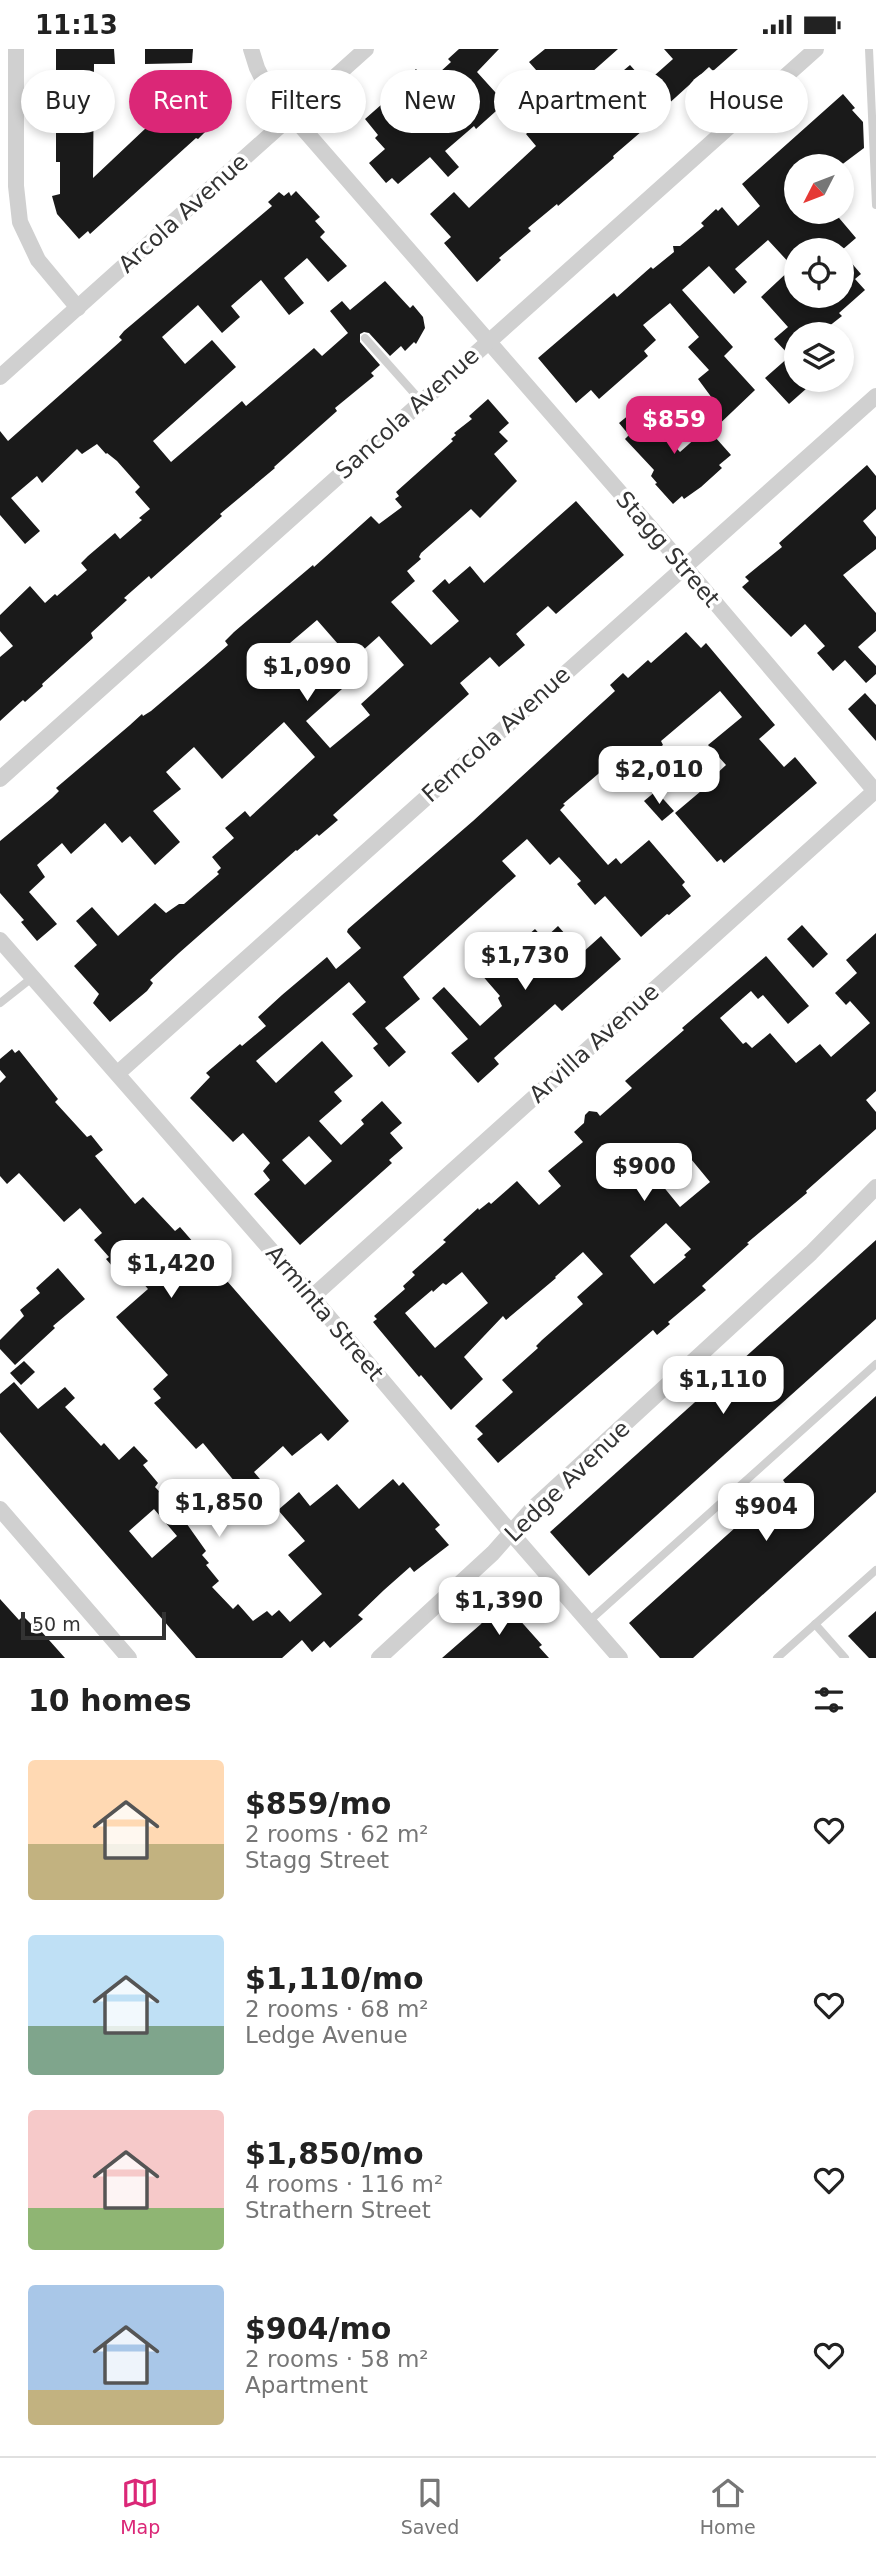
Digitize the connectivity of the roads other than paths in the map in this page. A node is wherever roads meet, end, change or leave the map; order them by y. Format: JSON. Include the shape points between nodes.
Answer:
{"nodes":[{"id":1,"x":16,"y":49,"type":"edge"},
{"id":2,"x":251,"y":49,"type":"edge"},
{"id":3,"x":366,"y":49,"type":"edge"},
{"id":4,"x":816,"y":49,"type":"edge"},
{"id":5,"x":869,"y":49,"type":"edge"},
{"id":6,"x":258,"y":70,"type":"edge"},
{"id":7,"x":342,"y":70,"type":"edge"},
{"id":8,"x":271,"y":133,"type":"edge"},
{"id":9,"x":307,"y":133,"type":"edge"},
{"id":10,"x":876,"y":205,"type":"edge"},
{"id":11,"x":78,"y":308,"type":"junction"},
{"id":12,"x":365,"y":338,"type":"dead end"},
{"id":13,"x":487,"y":342,"type":"junction"},
{"id":14,"x":0,"y":377,"type":"edge"},
{"id":15,"x":876,"y":396,"type":"edge"},
{"id":16,"x":421,"y":401,"type":"junction"},
{"id":17,"x":684,"y":566,"type":"junction"},
{"id":18,"x":0,"y":779,"type":"edge"},
{"id":19,"x":875,"y":790,"type":"edge"},
{"id":20,"x":0,"y":940,"type":"edge"},
{"id":21,"x":33,"y":977,"type":"junction"},
{"id":22,"x":0,"y":1003,"type":"edge"},
{"id":23,"x":118,"y":1073,"type":"junction"},
{"id":24,"x":876,"y":1187,"type":"edge"},
{"id":25,"x":312,"y":1297,"type":"junction"},
{"id":26,"x":876,"y":1364,"type":"edge"},
{"id":27,"x":0,"y":1509,"type":"edge"},
{"id":28,"x":511,"y":1533,"type":"junction"},
{"id":29,"x":876,"y":1570,"type":"edge"},
{"id":30,"x":588,"y":1622,"type":"junction"},
{"id":31,"x":815,"y":1624,"type":"junction"},
{"id":32,"x":129,"y":1658,"type":"edge"},
{"id":33,"x":379,"y":1658,"type":"edge"},
{"id":34,"x":620,"y":1658,"type":"edge"},
{"id":35,"x":777,"y":1658,"type":"edge"},
{"id":36,"x":845,"y":1658,"type":"edge"}],
"edges":[{"from":1,"to":11,"type":"street","via":[[20,222],[38,260]]},
{"from":2,"to":6,"type":"street","name":"Stagg Street"},
{"from":3,"to":7,"type":"street","name":"Arcola Avenue"},
{"from":4,"to":13,"type":"street","name":"Sancola Avenue"},
{"from":5,"to":10,"type":"lane"},
{"from":8,"to":11,"type":"street","name":"Arcola Avenue"},
{"from":9,"to":13,"type":"street","name":"Stagg Street"},
{"from":11,"to":14,"type":"street","name":"Arcola Avenue"},
{"from":12,"to":16,"type":"lane"},
{"from":13,"to":16,"type":"street","name":"Sancola Avenue"},
{"from":13,"to":17,"type":"street","name":"Stagg Street"},
{"from":15,"to":17,"type":"street","name":"Ferncola Avenue"},
{"from":16,"to":18,"type":"street","name":"Sancola Avenue"},
{"from":17,"to":19,"type":"street","name":"Stagg Street"},
{"from":17,"to":23,"type":"street","name":"Ferncola Avenue"},
{"from":19,"to":25,"type":"street","name":"Arvilla Avenue"},
{"from":20,"to":21,"type":"street","name":"Arminta Street"},
{"from":21,"to":22,"type":"lane"},
{"from":21,"to":23,"type":"street","name":"Arminta Street"},
{"from":23,"to":25,"type":"street","name":"Arminta Street"},
{"from":24,"to":28,"type":"street","name":"Ledge Avenue"},
{"from":25,"to":28,"type":"street","name":"Arminta Street"},
{"from":26,"to":30,"type":"lane"},
{"from":27,"to":32,"type":"street"},
{"from":28,"to":30,"type":"street","name":"Arminta Street"},
{"from":28,"to":33,"type":"street","name":"Ledge Avenue"},
{"from":29,"to":31,"type":"lane"},
{"from":30,"to":34,"type":"street","name":"Arminta Street"},
{"from":31,"to":35,"type":"lane"},
{"from":31,"to":36,"type":"lane"}]}
